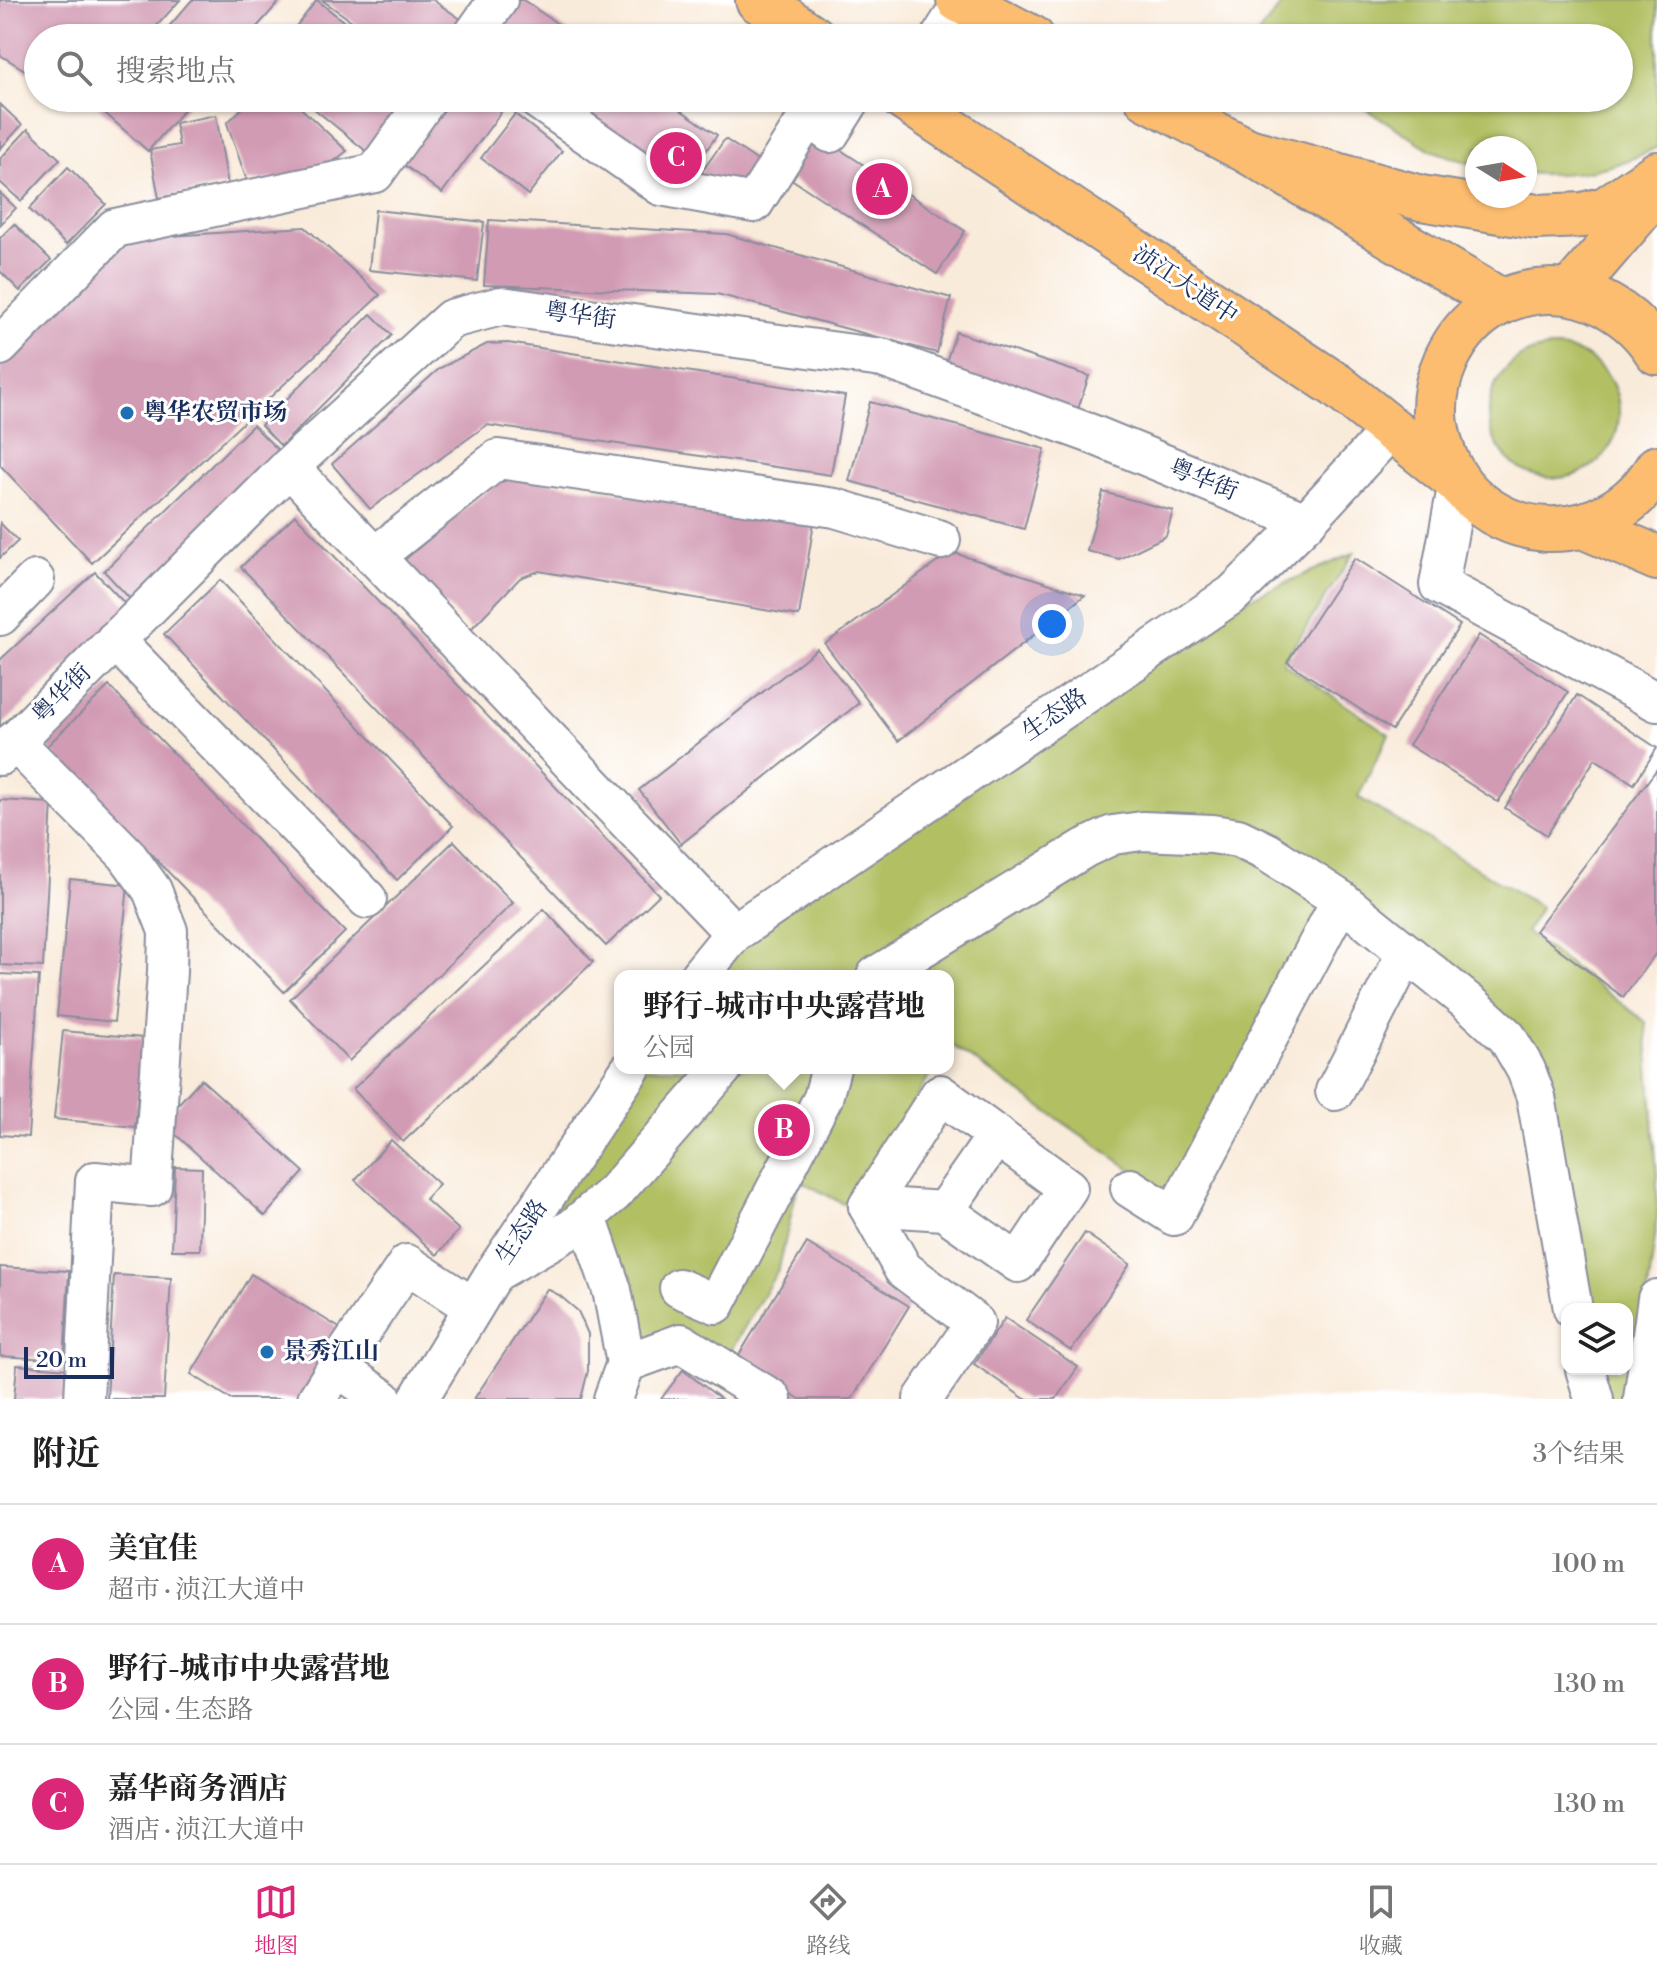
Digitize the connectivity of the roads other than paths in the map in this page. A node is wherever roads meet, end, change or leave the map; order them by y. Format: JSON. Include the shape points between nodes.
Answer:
{"nodes":[{"id":1,"x":498,"y":0,"type":"edge"},
{"id":2,"x":758,"y":0,"type":"edge"},
{"id":3,"x":957,"y":10,"type":"edge"},
{"id":4,"x":481,"y":24,"type":"edge"},
{"id":5,"x":793,"y":24,"type":"edge"},
{"id":6,"x":994,"y":24,"type":"edge"},
{"id":7,"x":418,"y":112,"type":"edge"},
{"id":8,"x":555,"y":112,"type":"edge"},
{"id":9,"x":843,"y":112,"type":"edge"},
{"id":10,"x":924,"y":112,"type":"edge"},
{"id":11,"x":1174,"y":112,"type":"edge"},
{"id":12,"x":1248,"y":151,"type":"junction"},
{"id":13,"x":1657,"y":174,"type":"edge"},
{"id":14,"x":1657,"y":191,"type":"edge"},
{"id":15,"x":1570,"y":292,"type":"junction"},
{"id":16,"x":1502,"y":302,"type":"junction"},
{"id":17,"x":0,"y":346,"type":"edge"},
{"id":18,"x":1657,"y":352,"type":"edge"},
{"id":19,"x":1391,"y":429,"type":"junction"},
{"id":20,"x":289,"y":467,"type":"junction"},
{"id":21,"x":1657,"y":468,"type":"edge"},
{"id":22,"x":1458,"y":482,"type":"junction"},
{"id":23,"x":1306,"y":522,"type":"junction"},
{"id":24,"x":1583,"y":526,"type":"junction"},
{"id":25,"x":941,"y":540,"type":"dead end"},
{"id":26,"x":374,"y":557,"type":"junction"},
{"id":27,"x":1657,"y":558,"type":"edge"},
{"id":28,"x":35,"y":580,"type":"dead end"},
{"id":29,"x":0,"y":616,"type":"edge"},
{"id":30,"x":115,"y":640,"type":"junction"},
{"id":31,"x":1657,"y":702,"type":"edge"},
{"id":32,"x":7,"y":748,"type":"edge"},
{"id":33,"x":367,"y":899,"type":"dead end"},
{"id":34,"x":1341,"y":900,"type":"junction"},
{"id":35,"x":734,"y":933,"type":"junction"},
{"id":36,"x":1406,"y":953,"type":"junction"},
{"id":37,"x":704,"y":970,"type":"edge"},
{"id":38,"x":886,"y":970,"type":"edge"},
{"id":39,"x":627,"y":1074,"type":"edge"},
{"id":40,"x":718,"y":1074,"type":"edge"},
{"id":41,"x":829,"y":1074,"type":"edge"},
{"id":42,"x":1335,"y":1091,"type":"dead end"},
{"id":43,"x":997,"y":1135,"type":"junction"},
{"id":44,"x":1130,"y":1188,"type":"dead end"},
{"id":45,"x":868,"y":1206,"type":"junction"},
{"id":46,"x":944,"y":1211,"type":"junction"},
{"id":47,"x":587,"y":1217,"type":"junction"},
{"id":48,"x":495,"y":1272,"type":"junction"},
{"id":49,"x":679,"y":1288,"type":"dead end"},
{"id":50,"x":1657,"y":1299,"type":"edge"},
{"id":51,"x":1572,"y":1303,"type":"edge"},
{"id":52,"x":473,"y":1307,"type":"junction"},
{"id":53,"x":626,"y":1363,"type":"junction"},
{"id":54,"x":337,"y":1367,"type":"junction"},
{"id":55,"x":1587,"y":1375,"type":"edge"},
{"id":56,"x":84,"y":1399,"type":"edge"},
{"id":57,"x":317,"y":1399,"type":"edge"},
{"id":58,"x":383,"y":1399,"type":"edge"},
{"id":59,"x":418,"y":1399,"type":"edge"},
{"id":60,"x":613,"y":1399,"type":"edge"},
{"id":61,"x":772,"y":1399,"type":"edge"},
{"id":62,"x":923,"y":1399,"type":"edge"},
{"id":63,"x":1594,"y":1399,"type":"edge"},
{"id":64,"x":1643,"y":1399,"type":"edge"}],
"edges":[{"from":1,"to":4,"type":"street"},
{"from":2,"to":5,"type":"main road"},
{"from":3,"to":6,"type":"main road"},
{"from":7,"to":17,"type":"street","via":[[375,173],[115,228]]},
{"from":8,"to":9,"type":"street","via":[[661,186],[754,203],[808,117],[830,133]]},
{"from":10,"to":19,"type":"main road","name":"浈江大道中","via":[[1336,385]]},
{"from":11,"to":12,"type":"main road"},
{"from":12,"to":13,"type":"main road","via":[[1421,198],[1537,217],[1606,209]]},
{"from":12,"to":16,"type":"main road"},
{"from":14,"to":15,"type":"main road"},
{"from":15,"to":16,"type":"main road","via":[[1524,294]]},
{"from":15,"to":18,"type":"main road","via":[[1614,307],[1633,321]]},
{"from":16,"to":22,"type":"main road","via":[[1465,331],[1438,382],[1438,440]]},
{"from":19,"to":22,"type":"main road","name":"浈江大道中"},
{"from":19,"to":23,"type":"street","name":"生态路"},
{"from":20,"to":23,"type":"street","name":"粤华街","via":[[451,319],[501,306],[882,358],[1089,433]]},
{"from":20,"to":26,"type":"street"},
{"from":20,"to":30,"type":"street","name":"粤华街"},
{"from":21,"to":24,"type":"main road","via":[[1625,505]]},
{"from":22,"to":24,"type":"main road","name":"浈江大道中","via":[[1493,513],[1514,523],[1560,530]]},
{"from":22,"to":31,"type":"street","via":[[1439,585]]},
{"from":23,"to":35,"type":"street","name":"生态路","via":[[1233,594]]},
{"from":24,"to":27,"type":"main road"},
{"from":25,"to":26,"type":"street","via":[[835,508],[498,459]]},
{"from":26,"to":35,"type":"street"},
{"from":28,"to":29,"type":"street"},
{"from":30,"to":32,"type":"street","name":"粤华街"},
{"from":30,"to":33,"type":"street"},
{"from":32,"to":56,"type":"street","via":[[126,854],[152,890],[168,931],[152,1187],[95,1181]]},
{"from":34,"to":36,"type":"street"},
{"from":34,"to":38,"type":"street","via":[[1238,838],[1142,831],[1113,835]]},
{"from":34,"to":44,"type":"street","via":[[1174,1216]]},
{"from":35,"to":37,"type":"street","name":"生态路"},
{"from":36,"to":42,"type":"street"},
{"from":36,"to":51,"type":"street","via":[[1507,1037],[1526,1070],[1536,1097]]},
{"from":39,"to":48,"type":"street","name":"生态路"},
{"from":40,"to":47,"type":"street"},
{"from":41,"to":49,"type":"street","via":[[823,1098],[716,1304]]},
{"from":43,"to":45,"type":"street","via":[[940,1094]]},
{"from":43,"to":46,"type":"street"},
{"from":43,"to":46,"type":"street","via":[[1068,1188],[1018,1263]]},
{"from":45,"to":46,"type":"street"},
{"from":45,"to":62,"type":"street","via":[[903,1269],[975,1323]]},
{"from":47,"to":48,"type":"street"},
{"from":47,"to":53,"type":"street","via":[[612,1290]]},
{"from":48,"to":52,"type":"street","name":"生态路"},
{"from":50,"to":64,"type":"street"},
{"from":52,"to":54,"type":"street","via":[[407,1264]]},
{"from":52,"to":59,"type":"street","name":"生态路"},
{"from":53,"to":60,"type":"street"},
{"from":53,"to":61,"type":"street","via":[[681,1343]]},
{"from":54,"to":57,"type":"street"},
{"from":54,"to":58,"type":"street"},
{"from":55,"to":63,"type":"street"}]}
